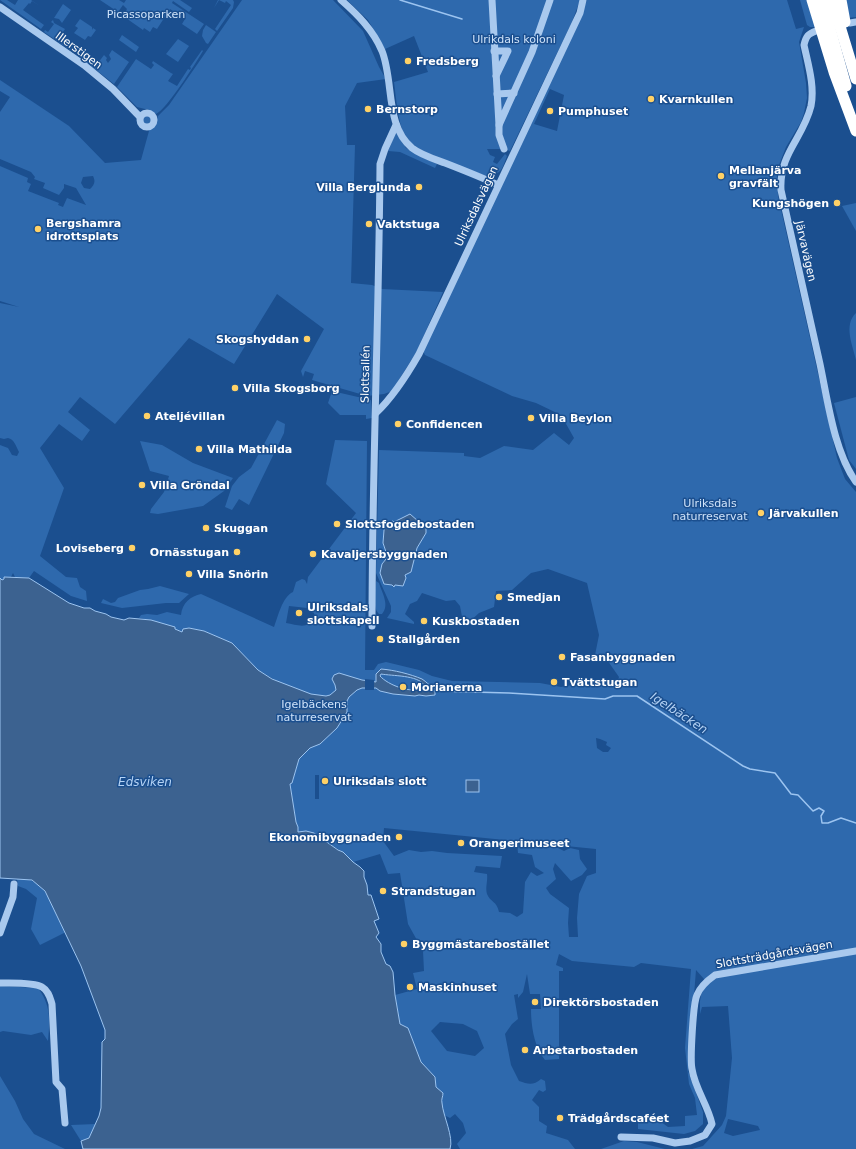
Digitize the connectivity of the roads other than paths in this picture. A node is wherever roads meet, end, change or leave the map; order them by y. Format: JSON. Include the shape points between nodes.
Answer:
{"nodes":[{"id":1,"x":340,"y":0,"type":"edge"},
{"id":2,"x":492,"y":0,"type":"edge"},
{"id":3,"x":550,"y":0,"type":"edge"},
{"id":4,"x":583,"y":0,"type":"edge"},
{"id":5,"x":812,"y":0,"type":"edge"},
{"id":6,"x":822,"y":0,"type":"edge"},
{"id":7,"x":832,"y":0,"type":"edge"},
{"id":8,"x":841,"y":0,"type":"edge"},
{"id":9,"x":0,"y":6,"type":"edge"},
{"id":10,"x":816,"y":31,"type":"dead end"},
{"id":11,"x":494,"y":51,"type":"junction"},
{"id":12,"x":855,"y":74,"type":"edge"},
{"id":13,"x":496,"y":76,"type":"junction"},
{"id":14,"x":514,"y":93,"type":"junction"},
{"id":15,"x":497,"y":94,"type":"junction"},
{"id":16,"x":140,"y":117,"type":"dead end"},
{"id":17,"x":856,"y":121,"type":"edge"},
{"id":18,"x":396,"y":125,"type":"junction"},
{"id":19,"x":499,"y":125,"type":"junction"},
{"id":20,"x":856,"y":131,"type":"edge"},
{"id":21,"x":504,"y":149,"type":"dead end"},
{"id":22,"x":498,"y":185,"type":"junction"},
{"id":23,"x":376,"y":413,"type":"junction"},
{"id":24,"x":856,"y":482,"type":"edge"},
{"id":25,"x":372,"y":626,"type":"dead end"},
{"id":26,"x":14,"y":884,"type":"dead end"},
{"id":27,"x":0,"y":933,"type":"edge"},
{"id":28,"x":856,"y":952,"type":"edge"},
{"id":29,"x":0,"y":983,"type":"edge"},
{"id":30,"x":65,"y":1123,"type":"dead end"},
{"id":31,"x":621,"y":1137,"type":"dead end"}],
"edges":[{"from":1,"to":18,"type":"street","via":[[360,16],[382,51]]},
{"from":2,"to":11,"type":"street"},
{"from":3,"to":14,"type":"street"},
{"from":4,"to":22,"type":"street","name":"Ulriksdalsvägen","via":[[580,14]]},
{"from":5,"to":20,"type":"highway","via":[[834,72]]},
{"from":6,"to":17,"type":"highway"},
{"from":7,"to":12,"type":"highway"},
{"from":8,"to":12,"type":"highway"},
{"from":9,"to":16,"type":"street","name":"Illerstigen","via":[[84,65],[113,89]]},
{"from":10,"to":24,"type":"street","name":"Järvavägen","via":[[808,34],[804,45],[811,82],[811,105],[805,125],[785,160],[781,190],[842,456]]},
{"from":11,"to":13,"type":"street"},
{"from":11,"to":13,"type":"street","via":[[508,51]]},
{"from":13,"to":15,"type":"street"},
{"from":14,"to":15,"type":"street"},
{"from":14,"to":19,"type":"street"},
{"from":15,"to":19,"type":"street"},
{"from":18,"to":22,"type":"street","via":[[412,148],[422,154]]},
{"from":18,"to":23,"type":"street","name":"Slottsallén","via":[[380,164]]},
{"from":19,"to":21,"type":"street","via":[[499,135]]},
{"from":22,"to":23,"type":"street","name":"Ulriksdalsvägen","via":[[419,354],[405,378]]},
{"from":23,"to":25,"type":"street","name":"Slottsallén"},
{"from":26,"to":27,"type":"street","via":[[13,897]]},
{"from":28,"to":31,"type":"street","name":"Slottsträdgårdsvägen","via":[[715,975],[708,980],[696,996],[691,1068],[712,1124],[705,1135],[675,1143],[652,1138]]},
{"from":29,"to":30,"type":"street","via":[[37,985],[48,994],[52,1004],[56,1082],[62,1089]]}]}
